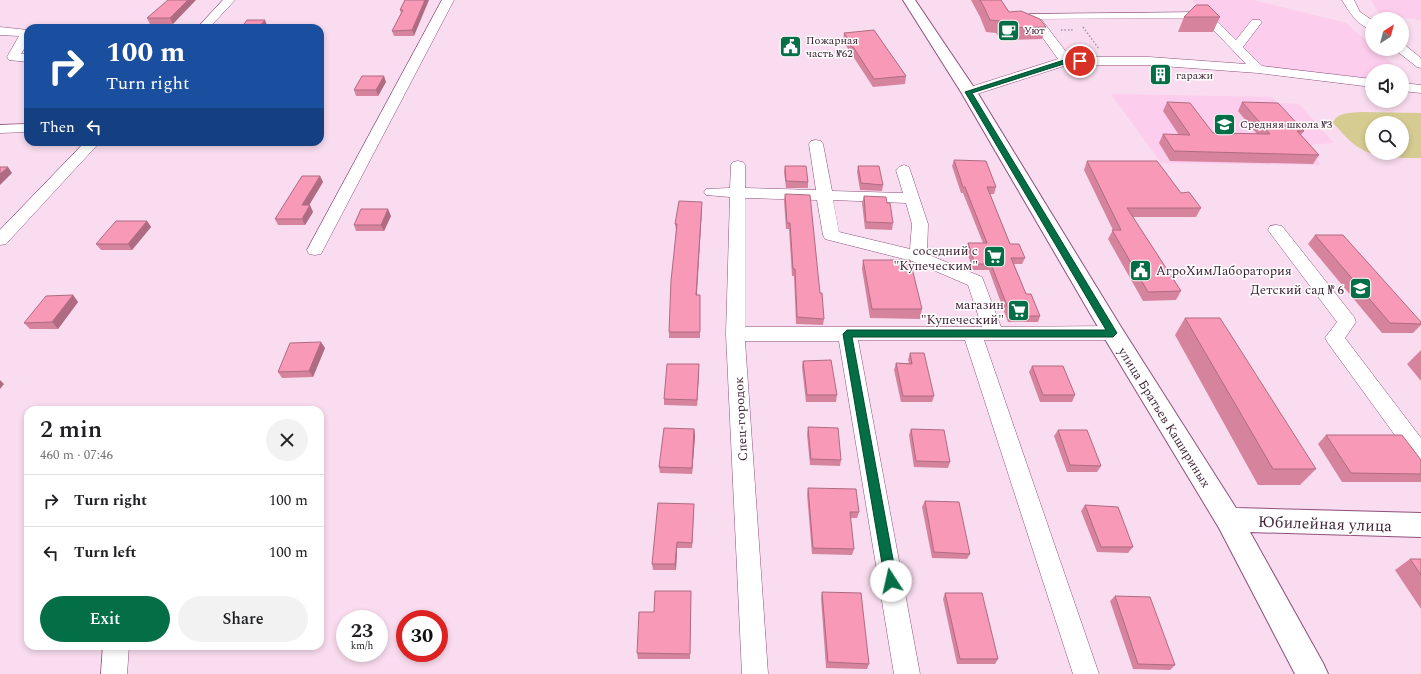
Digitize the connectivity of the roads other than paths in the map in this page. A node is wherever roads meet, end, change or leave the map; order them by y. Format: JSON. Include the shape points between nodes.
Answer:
{"nodes":[{"id":1,"x":229,"y":0,"type":"edge"},
{"id":2,"x":448,"y":0,"type":"edge"},
{"id":3,"x":909,"y":0,"type":"edge"},
{"id":4,"x":1348,"y":0,"type":"edge"},
{"id":5,"x":1365,"y":21,"type":"edge"},
{"id":6,"x":1256,"y":22,"type":"dead end"},
{"id":7,"x":207,"y":24,"type":"edge"},
{"id":8,"x":0,"y":31,"type":"edge"},
{"id":9,"x":24,"y":33,"type":"edge"},
{"id":10,"x":24,"y":38,"type":"edge"},
{"id":11,"x":1237,"y":47,"type":"junction"},
{"id":12,"x":1409,"y":55,"type":"edge"},
{"id":13,"x":24,"y":58,"type":"edge"},
{"id":14,"x":1066,"y":61,"type":"junction"},
{"id":15,"x":1421,"y":64,"type":"edge"},
{"id":16,"x":1258,"y":69,"type":"junction"},
{"id":17,"x":1365,"y":82,"type":"edge"},
{"id":18,"x":1409,"y":88,"type":"edge"},
{"id":19,"x":1421,"y":89,"type":"edge"},
{"id":20,"x":968,"y":92,"type":"junction"},
{"id":21,"x":24,"y":128,"type":"edge"},
{"id":22,"x":0,"y":129,"type":"edge"},
{"id":23,"x":816,"y":144,"type":"dead end"},
{"id":24,"x":89,"y":146,"type":"edge"},
{"id":25,"x":738,"y":165,"type":"dead end"},
{"id":26,"x":904,"y":170,"type":"dead end"},
{"id":27,"x":712,"y":192,"type":"dead end"},
{"id":28,"x":738,"y":192,"type":"junction"},
{"id":29,"x":824,"y":195,"type":"junction"},
{"id":30,"x":912,"y":198,"type":"junction"},
{"id":31,"x":1276,"y":230,"type":"dead end"},
{"id":32,"x":0,"y":240,"type":"edge"},
{"id":33,"x":315,"y":250,"type":"dead end"},
{"id":34,"x":918,"y":257,"type":"junction"},
{"id":35,"x":1113,"y":333,"type":"junction"},
{"id":36,"x":735,"y":334,"type":"junction"},
{"id":37,"x":847,"y":334,"type":"junction"},
{"id":38,"x":983,"y":334,"type":"junction"},
{"id":39,"x":1421,"y":454,"type":"edge"},
{"id":40,"x":1229,"y":520,"type":"junction"},
{"id":41,"x":1421,"y":525,"type":"edge"},
{"id":42,"x":116,"y":650,"type":"edge"},
{"id":43,"x":114,"y":674,"type":"edge"},
{"id":44,"x":755,"y":674,"type":"edge"},
{"id":45,"x":907,"y":674,"type":"edge"},
{"id":46,"x":1086,"y":674,"type":"edge"},
{"id":47,"x":1312,"y":674,"type":"edge"}],
"edges":[{"from":1,"to":7,"type":"street"},
{"from":2,"to":33,"type":"street"},
{"from":3,"to":20,"type":"main road","name":"улица Братьев Кашириных"},
{"from":4,"to":5,"type":"street","via":[[1356,14]]},
{"from":6,"to":11,"type":"street"},
{"from":8,"to":9,"type":"street"},
{"from":10,"to":13,"type":"street","via":[[13,57]]},
{"from":11,"to":14,"type":"street","via":[[1205,15],[1033,16]]},
{"from":11,"to":16,"type":"street"},
{"from":12,"to":15,"type":"street"},
{"from":14,"to":16,"type":"street","via":[[1149,61]]},
{"from":14,"to":20,"type":"street"},
{"from":16,"to":17,"type":"street"},
{"from":18,"to":19,"type":"street"},
{"from":20,"to":35,"type":"main road","name":"улица Братьев Кашириных"},
{"from":21,"to":22,"type":"street"},
{"from":23,"to":29,"type":"street"},
{"from":24,"to":32,"type":"street"},
{"from":25,"to":28,"type":"street","name":"Спец-городок"},
{"from":26,"to":30,"type":"street"},
{"from":27,"to":28,"type":"street"},
{"from":28,"to":29,"type":"street"},
{"from":28,"to":36,"type":"street","name":"Спец-городок"},
{"from":29,"to":30,"type":"street"},
{"from":29,"to":34,"type":"street","via":[[831,235]]},
{"from":30,"to":34,"type":"street","via":[[920,224]]},
{"from":31,"to":39,"type":"street","via":[[1347,322],[1335,338]]},
{"from":34,"to":38,"type":"street","via":[[976,281]]},
{"from":35,"to":38,"type":"street"},
{"from":35,"to":40,"type":"main road","name":"улица Братьев Кашириных"},
{"from":36,"to":37,"type":"street"},
{"from":36,"to":44,"type":"street","name":"Спец-городок"},
{"from":37,"to":38,"type":"street"},
{"from":37,"to":45,"type":"street"},
{"from":38,"to":46,"type":"street"},
{"from":40,"to":41,"type":"main road","name":"Юбилейная улица"},
{"from":40,"to":47,"type":"main road","name":"улица Братьев Кашириных"},
{"from":42,"to":43,"type":"street"}]}
